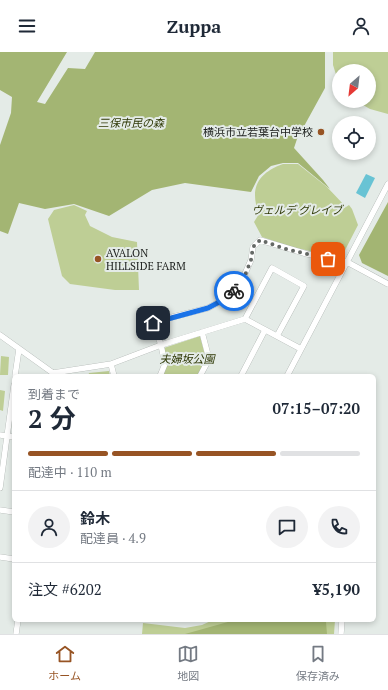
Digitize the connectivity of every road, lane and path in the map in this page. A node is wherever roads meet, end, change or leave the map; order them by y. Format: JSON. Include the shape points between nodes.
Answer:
{"nodes":[{"id":1,"x":388,"y":184,"type":"edge"},
{"id":2,"x":347,"y":262,"type":"junction"},
{"id":3,"x":388,"y":284,"type":"edge"},
{"id":4,"x":245,"y":319,"type":"junction"},
{"id":5,"x":265,"y":330,"type":"junction"},
{"id":6,"x":202,"y":332,"type":"junction"},
{"id":7,"x":0,"y":335,"type":"edge"},
{"id":8,"x":278,"y":336,"type":"junction"},
{"id":9,"x":161,"y":345,"type":"junction"},
{"id":10,"x":19,"y":349,"type":"junction"},
{"id":11,"x":301,"y":349,"type":"junction"},
{"id":12,"x":111,"y":364,"type":"junction"},
{"id":13,"x":15,"y":374,"type":"edge"},
{"id":14,"x":52,"y":374,"type":"edge"},
{"id":15,"x":114,"y":374,"type":"edge"},
{"id":16,"x":161,"y":374,"type":"edge"},
{"id":17,"x":201,"y":374,"type":"edge"},
{"id":18,"x":242,"y":374,"type":"edge"},
{"id":19,"x":288,"y":374,"type":"edge"},
{"id":20,"x":12,"y":400,"type":"edge"},
{"id":21,"x":0,"y":435,"type":"edge"},
{"id":22,"x":7,"y":436,"type":"junction"},
{"id":23,"x":12,"y":437,"type":"edge"},
{"id":24,"x":0,"y":488,"type":"edge"},
{"id":25,"x":0,"y":510,"type":"edge"},
{"id":26,"x":12,"y":512,"type":"edge"},
{"id":27,"x":0,"y":557,"type":"edge"},
{"id":28,"x":12,"y":559,"type":"edge"},
{"id":29,"x":18,"y":622,"type":"edge"},
{"id":30,"x":342,"y":622,"type":"edge"},
{"id":31,"x":16,"y":634,"type":"edge"},
{"id":32,"x":341,"y":634,"type":"edge"}],
"edges":[{"from":1,"to":2,"type":"street"},
{"from":2,"to":3,"type":"street"},
{"from":2,"to":9,"type":"street","via":[[307,254],[260,240],[253,247],[251,260],[240,285],[223,300],[208,308],[153,322]]},
{"from":2,"to":11,"type":"street"},
{"from":4,"to":5,"type":"street"},
{"from":4,"to":6,"type":"street"},
{"from":4,"to":8,"type":"street","via":[[272,268],[304,286]]},
{"from":5,"to":8,"type":"street"},
{"from":5,"to":18,"type":"street"},
{"from":6,"to":9,"type":"street"},
{"from":6,"to":17,"type":"street","via":[[209,359]]},
{"from":7,"to":10,"type":"street"},
{"from":8,"to":11,"type":"street"},
{"from":9,"to":12,"type":"street"},
{"from":9,"to":16,"type":"street","via":[[166,364]]},
{"from":10,"to":13,"type":"street"},
{"from":10,"to":14,"type":"street"},
{"from":11,"to":19,"type":"street"},
{"from":12,"to":14,"type":"street"},
{"from":12,"to":15,"type":"street"},
{"from":20,"to":22,"type":"street"},
{"from":21,"to":22,"type":"street"},
{"from":22,"to":23,"type":"street"},
{"from":22,"to":24,"type":"street"},
{"from":25,"to":26,"type":"street"},
{"from":27,"to":28,"type":"street"},
{"from":29,"to":31,"type":"street"},
{"from":30,"to":32,"type":"street"}]}
